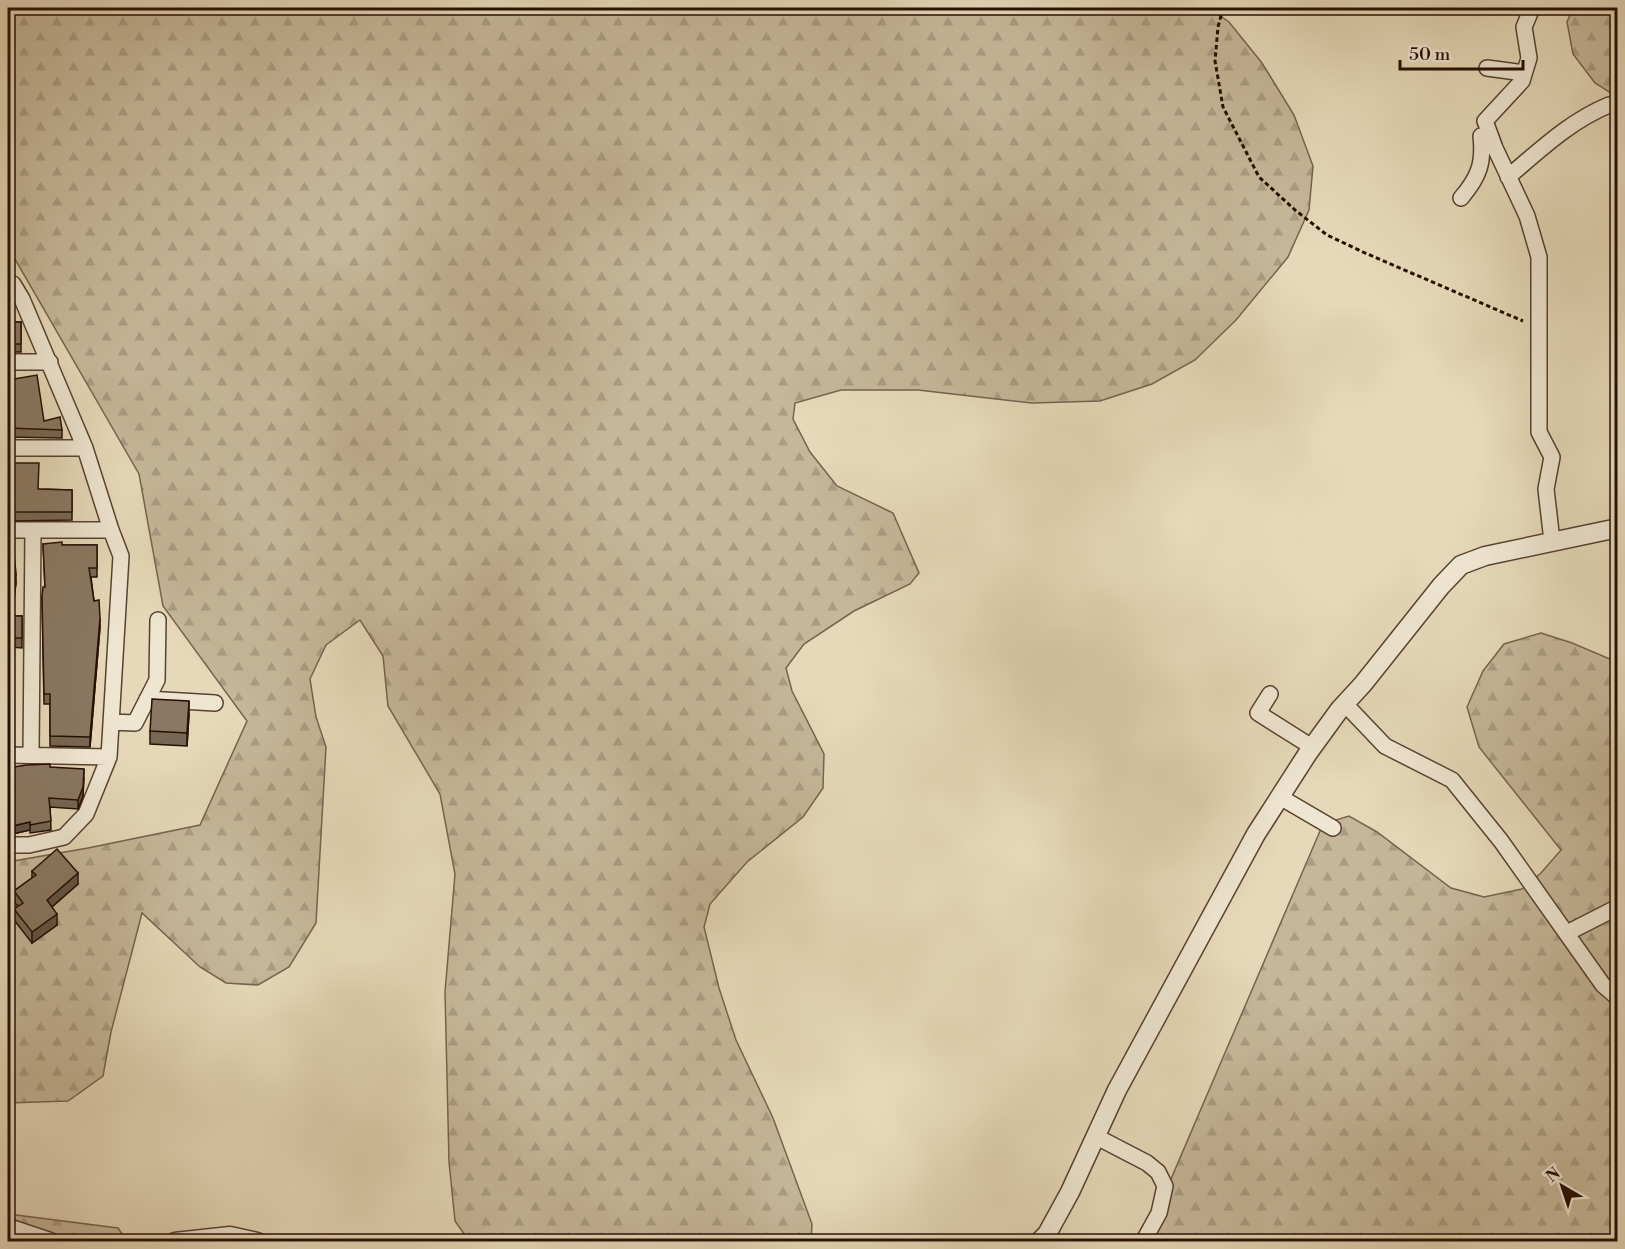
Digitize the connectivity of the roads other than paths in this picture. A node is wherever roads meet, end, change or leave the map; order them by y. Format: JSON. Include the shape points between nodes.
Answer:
{"nodes":[{"id":1,"x":1532,"y":8,"type":"edge"},
{"id":2,"x":1487,"y":68,"type":"dead end"},
{"id":3,"x":1524,"y":73,"type":"junction"},
{"id":4,"x":1609,"y":105,"type":"dead end"},
{"id":5,"x":1490,"y":135,"type":"junction"},
{"id":6,"x":1509,"y":177,"type":"junction"},
{"id":7,"x":1461,"y":198,"type":"dead end"},
{"id":8,"x":8,"y":282,"type":"edge"},
{"id":9,"x":8,"y":362,"type":"edge"},
{"id":10,"x":50,"y":362,"type":"junction"},
{"id":11,"x":8,"y":448,"type":"edge"},
{"id":12,"x":85,"y":448,"type":"junction"},
{"id":13,"x":1617,"y":528,"type":"edge"},
{"id":14,"x":8,"y":530,"type":"edge"},
{"id":15,"x":33,"y":530,"type":"junction"},
{"id":16,"x":111,"y":530,"type":"junction"},
{"id":17,"x":1552,"y":541,"type":"junction"},
{"id":18,"x":158,"y":620,"type":"dead end"},
{"id":19,"x":1270,"y":694,"type":"dead end"},
{"id":20,"x":147,"y":699,"type":"junction"},
{"id":21,"x":215,"y":703,"type":"dead end"},
{"id":22,"x":1344,"y":704,"type":"junction"},
{"id":23,"x":111,"y":722,"type":"junction"},
{"id":24,"x":1312,"y":747,"type":"junction"},
{"id":25,"x":31,"y":754,"type":"junction"},
{"id":26,"x":8,"y":755,"type":"edge"},
{"id":27,"x":109,"y":757,"type":"junction"},
{"id":28,"x":1280,"y":797,"type":"junction"},
{"id":29,"x":1333,"y":828,"type":"dead end"},
{"id":30,"x":8,"y":845,"type":"edge"},
{"id":31,"x":1617,"y":907,"type":"edge"},
{"id":32,"x":1567,"y":933,"type":"junction"},
{"id":33,"x":1617,"y":998,"type":"edge"},
{"id":34,"x":1095,"y":1136,"type":"junction"},
{"id":35,"x":8,"y":1228,"type":"edge"},
{"id":36,"x":50,"y":1242,"type":"edge"},
{"id":37,"x":175,"y":1242,"type":"edge"},
{"id":38,"x":257,"y":1242,"type":"edge"},
{"id":39,"x":1040,"y":1242,"type":"edge"},
{"id":40,"x":1143,"y":1242,"type":"edge"}],
"edges":[{"from":1,"to":3,"type":"street","via":[[1524,27],[1529,58]]},
{"from":2,"to":3,"type":"street"},
{"from":3,"to":5,"type":"street","via":[[1522,81],[1485,121]]},
{"from":4,"to":6,"type":"street","via":[[1573,123]]},
{"from":5,"to":6,"type":"street"},
{"from":5,"to":7,"type":"street","via":[[1481,136],[1480,170]]},
{"from":6,"to":17,"type":"street","via":[[1527,216],[1539,257],[1539,432],[1552,457],[1546,489]]},
{"from":8,"to":10,"type":"street","via":[[22,299]]},
{"from":9,"to":10,"type":"street"},
{"from":10,"to":12,"type":"street"},
{"from":11,"to":12,"type":"street"},
{"from":12,"to":16,"type":"street"},
{"from":13,"to":17,"type":"street"},
{"from":14,"to":15,"type":"street"},
{"from":15,"to":16,"type":"street"},
{"from":15,"to":25,"type":"street"},
{"from":16,"to":23,"type":"street","via":[[121,556]]},
{"from":17,"to":22,"type":"street","via":[[1461,565]]},
{"from":18,"to":20,"type":"street","via":[[157,680]]},
{"from":19,"to":24,"type":"street","via":[[1258,713]]},
{"from":20,"to":21,"type":"street"},
{"from":20,"to":23,"type":"street","via":[[135,723]]},
{"from":22,"to":24,"type":"street"},
{"from":22,"to":32,"type":"street","via":[[1385,746],[1452,780]]},
{"from":23,"to":27,"type":"street"},
{"from":24,"to":28,"type":"street"},
{"from":25,"to":26,"type":"street"},
{"from":25,"to":27,"type":"street"},
{"from":27,"to":30,"type":"street","via":[[86,814],[64,837]]},
{"from":28,"to":29,"type":"street"},
{"from":28,"to":34,"type":"street","via":[[1256,834]]},
{"from":31,"to":32,"type":"street"},
{"from":32,"to":33,"type":"street","via":[[1603,985]]},
{"from":34,"to":39,"type":"street","via":[[1070,1192]]},
{"from":34,"to":40,"type":"street","via":[[1147,1163],[1158,1172],[1165,1186],[1159,1213]]},
{"from":35,"to":36,"type":"street"},
{"from":37,"to":38,"type":"street","via":[[230,1236]]}]}
